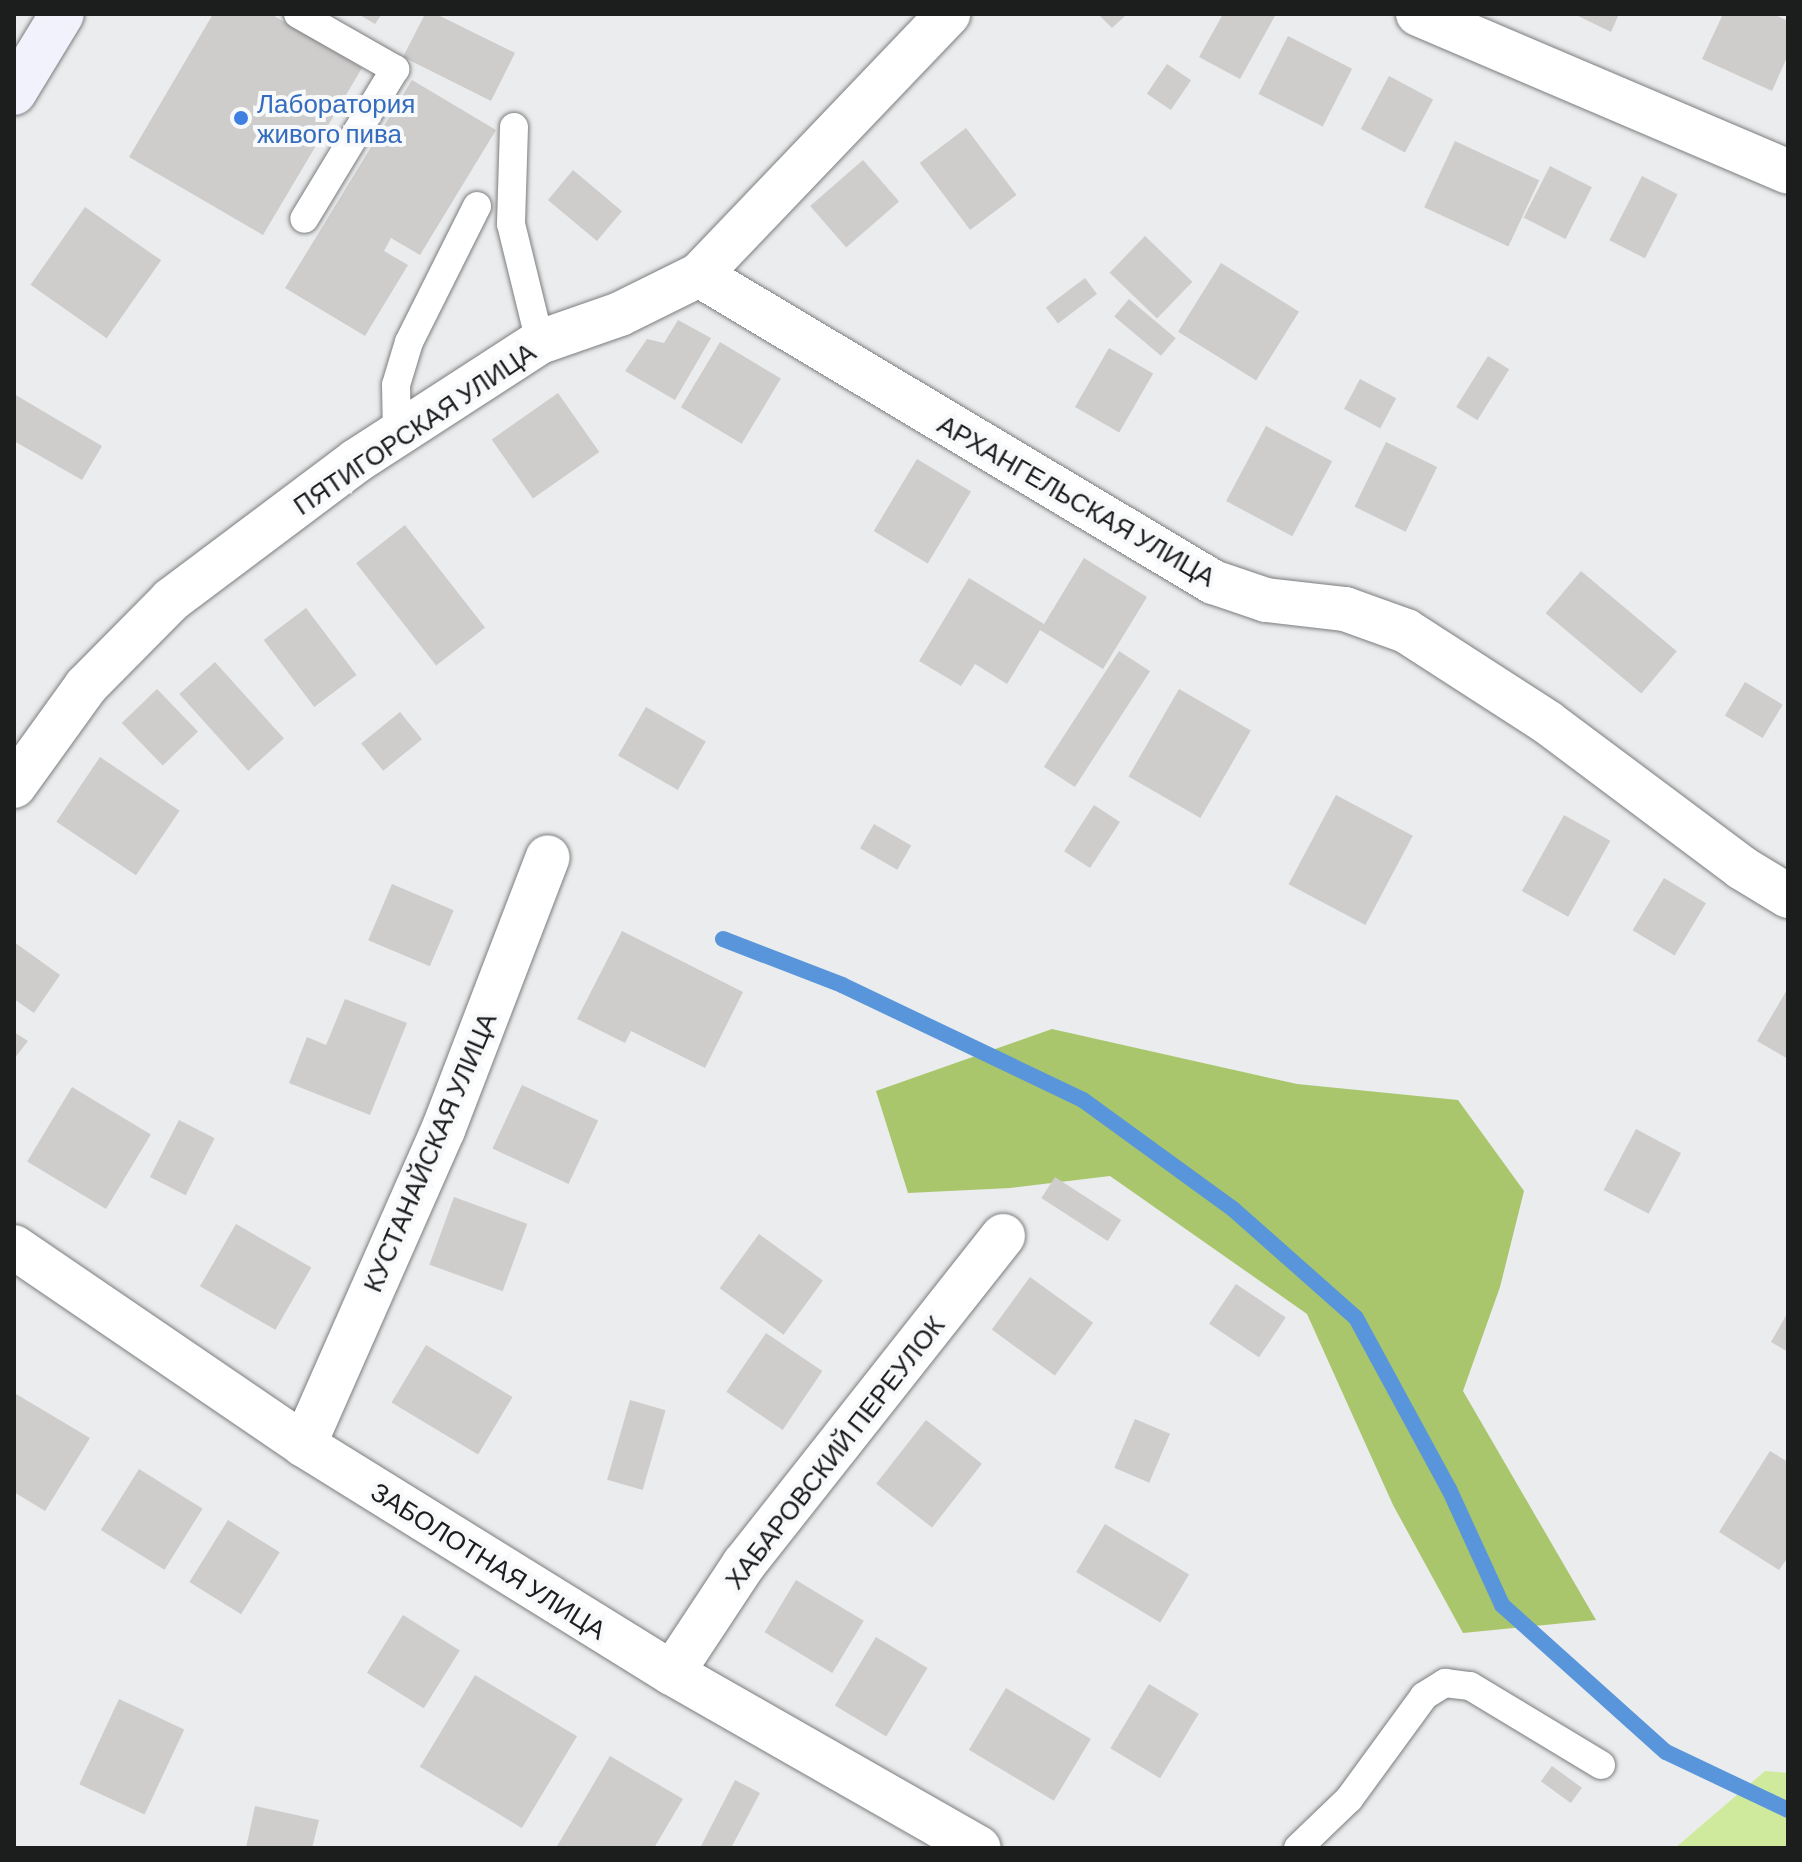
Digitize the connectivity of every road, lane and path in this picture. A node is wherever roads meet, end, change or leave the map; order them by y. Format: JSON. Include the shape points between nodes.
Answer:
{"nodes":[{"id":1,"x":62,"y":14,"type":"edge"},
{"id":2,"x":298,"y":14,"type":"edge"},
{"id":3,"x":948,"y":14,"type":"edge"},
{"id":4,"x":1418,"y":14,"type":"edge"},
{"id":5,"x":14,"y":93,"type":"edge"},
{"id":6,"x":514,"y":127,"type":"dead end"},
{"id":7,"x":1788,"y":172,"type":"edge"},
{"id":8,"x":477,"y":206,"type":"dead end"},
{"id":9,"x":304,"y":219,"type":"dead end"},
{"id":10,"x":699,"y":275,"type":"junction"},
{"id":11,"x":540,"y":342,"type":"junction"},
{"id":12,"x":397,"y":436,"type":"junction"},
{"id":13,"x":14,"y":786,"type":"edge"},
{"id":14,"x":548,"y":857,"type":"dead end"},
{"id":15,"x":1788,"y":896,"type":"edge"},
{"id":16,"x":1003,"y":1236,"type":"dead end"},
{"id":17,"x":14,"y":1247,"type":"edge"},
{"id":18,"x":304,"y":1445,"type":"junction"},
{"id":19,"x":672,"y":1673,"type":"junction"},
{"id":20,"x":1601,"y":1765,"type":"dead end"},
{"id":21,"x":979,"y":1848,"type":"edge"},
{"id":22,"x":1298,"y":1848,"type":"edge"}],
"edges":[{"from":1,"to":5,"type":"main road"},
{"from":2,"to":9,"type":"lane","via":[[395,69]]},
{"from":3,"to":10,"type":"street","name":"ПЯТИГОРСКАЯ УЛИЦА"},
{"from":4,"to":7,"type":"street"},
{"from":6,"to":11,"type":"lane","via":[[511,224]]},
{"from":8,"to":12,"type":"lane","via":[[409,342],[396,385]]},
{"from":10,"to":11,"type":"street","name":"ПЯТИГОРСКАЯ УЛИЦА","via":[[620,314]]},
{"from":10,"to":15,"type":"street","name":"АРХАНГЕЛЬСКАЯ УЛИЦА","via":[[1213,582],[1266,600],[1345,609],[1406,631],[1547,722],[1742,868]]},
{"from":11,"to":12,"type":"street","name":"ПЯТИГОРСКАЯ УЛИЦА"},
{"from":12,"to":13,"type":"street","name":"ПЯТИГОРСКАЯ УЛИЦА","via":[[171,600],[86,686]]},
{"from":14,"to":18,"type":"street","name":"КУСТАНАЙСКАЯ УЛИЦА","via":[[443,1130]]},
{"from":16,"to":19,"type":"street","name":"ХАБАРОВСКИЙ ПЕРЕУЛОК","via":[[744,1564]]},
{"from":17,"to":18,"type":"street","name":"ЗАБОЛОТНАЯ УЛИЦА"},
{"from":18,"to":19,"type":"street","name":"ЗАБОЛОТНАЯ УЛИЦА"},
{"from":19,"to":21,"type":"street","name":"ЗАБОЛОТНАЯ УЛИЦА"},
{"from":20,"to":22,"type":"lane","via":[[1470,1686],[1445,1683],[1424,1696],[1349,1799]]}]}
